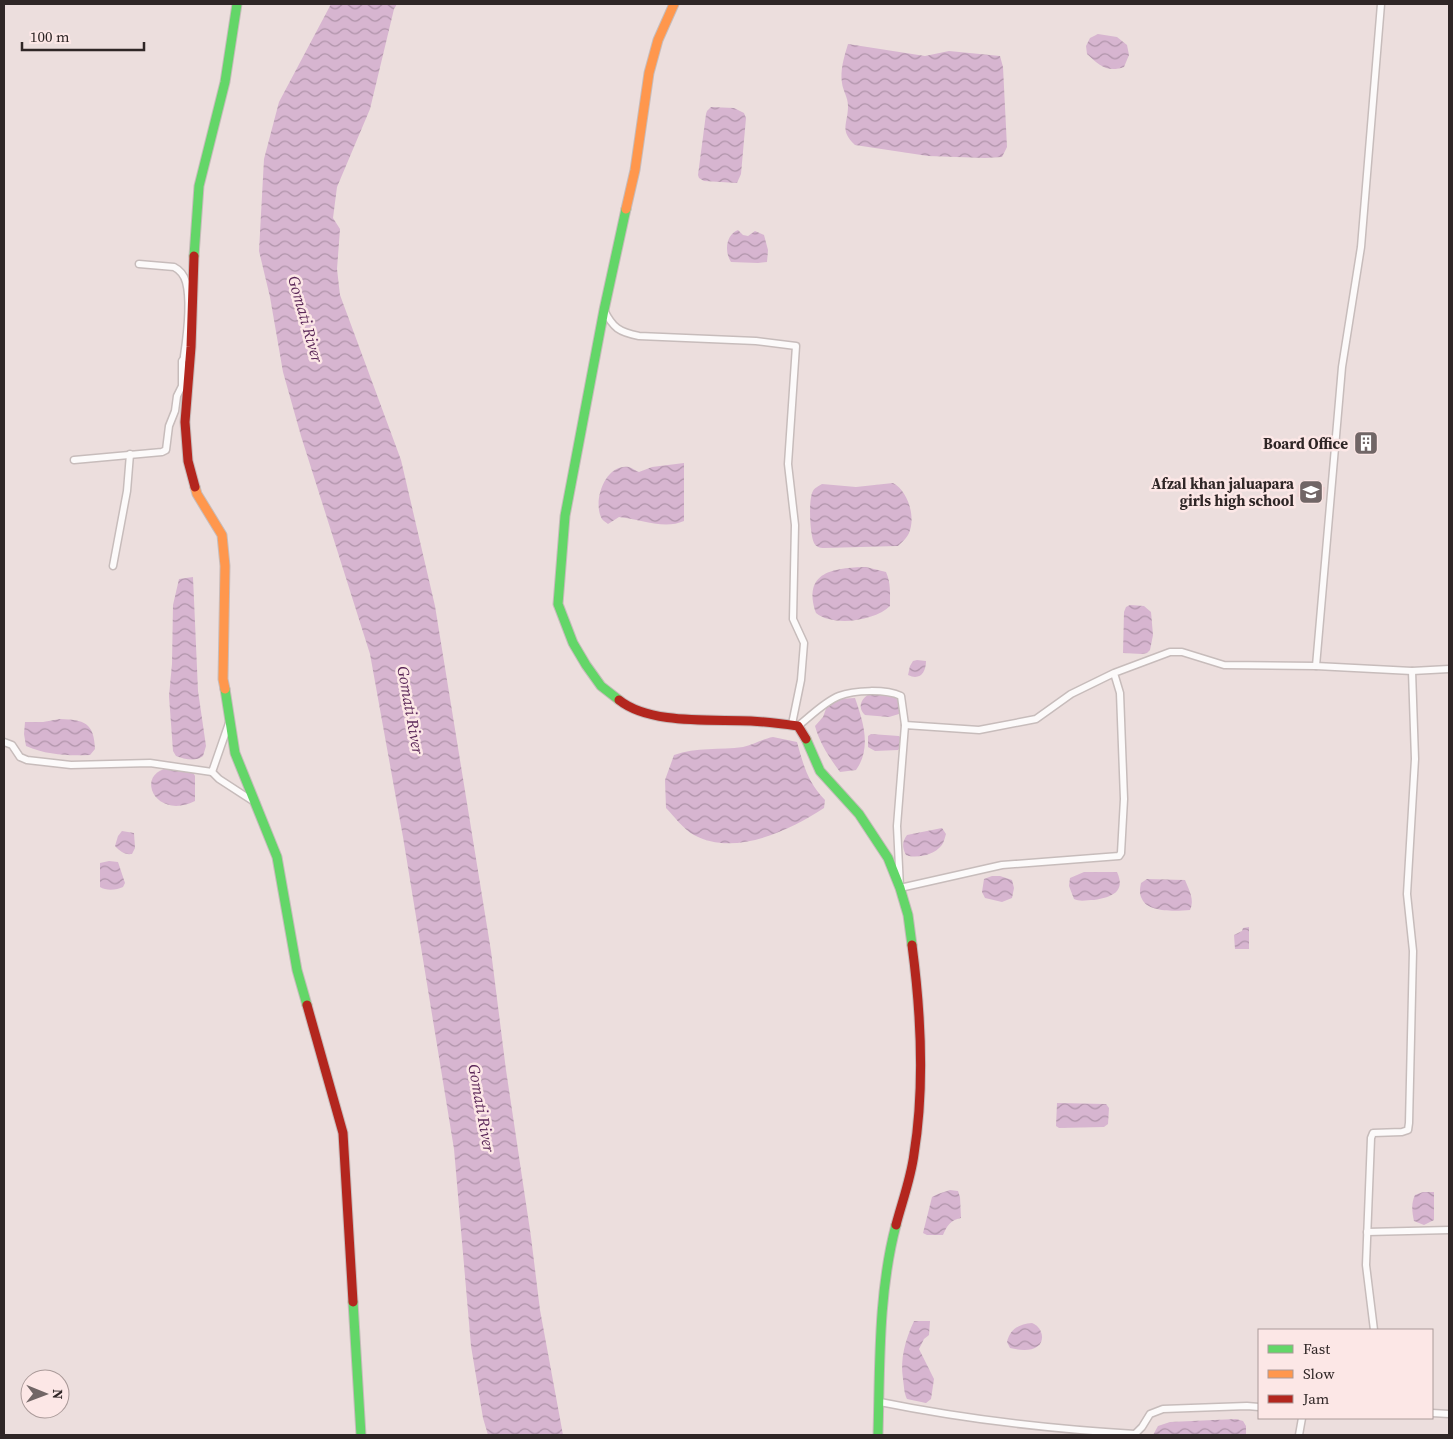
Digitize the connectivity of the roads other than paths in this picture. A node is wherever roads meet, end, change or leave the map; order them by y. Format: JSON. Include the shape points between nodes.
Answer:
{"nodes":[{"id":1,"x":237,"y":4,"type":"edge"},
{"id":2,"x":674,"y":4,"type":"edge"},
{"id":3,"x":1381,"y":4,"type":"edge"},
{"id":4,"x":139,"y":264,"type":"dead end"},
{"id":5,"x":604,"y":310,"type":"junction"},
{"id":6,"x":191,"y":348,"type":"junction"},
{"id":7,"x":184,"y":357,"type":"junction"},
{"id":8,"x":130,"y":454,"type":"junction"},
{"id":9,"x":74,"y":460,"type":"dead end"},
{"id":10,"x":113,"y":566,"type":"dead end"},
{"id":11,"x":1316,"y":666,"type":"junction"},
{"id":12,"x":1449,"y":669,"type":"edge"},
{"id":13,"x":1412,"y":670,"type":"junction"},
{"id":14,"x":1114,"y":674,"type":"junction"},
{"id":15,"x":230,"y":719,"type":"junction"},
{"id":16,"x":795,"y":725,"type":"junction"},
{"id":17,"x":905,"y":725,"type":"junction"},
{"id":18,"x":4,"y":742,"type":"edge"},
{"id":19,"x":212,"y":772,"type":"junction"},
{"id":20,"x":256,"y":803,"type":"junction"},
{"id":21,"x":900,"y":888,"type":"junction"},
{"id":22,"x":1449,"y":1230,"type":"edge"},
{"id":23,"x":1367,"y":1232,"type":"junction"},
{"id":24,"x":1374,"y":1329,"type":"edge"},
{"id":25,"x":880,"y":1402,"type":"junction"},
{"id":26,"x":1258,"y":1407,"type":"edge"},
{"id":27,"x":1433,"y":1413,"type":"edge"},
{"id":28,"x":1449,"y":1414,"type":"edge"},
{"id":29,"x":1302,"y":1419,"type":"edge"},
{"id":30,"x":361,"y":1435,"type":"edge"},
{"id":31,"x":878,"y":1435,"type":"edge"},
{"id":32,"x":1300,"y":1435,"type":"edge"}],
"edges":[{"from":1,"to":6,"type":"main road","via":[[225,82],[198,186]]},
{"from":2,"to":5,"type":"main road","via":[[658,40],[649,73],[635,170]]},
{"from":3,"to":11,"type":"street","via":[[1361,247],[1342,367]]},
{"from":4,"to":7,"type":"street","via":[[174,266],[184,276],[187,300]]},
{"from":5,"to":16,"type":"street","via":[[615,327],[631,335],[796,346],[788,464],[795,525],[793,620],[804,643]]},
{"from":5,"to":16,"type":"main road","via":[[565,516],[559,578],[558,604],[573,643],[601,686],[627,708],[662,718]]},
{"from":6,"to":7,"type":"street"},
{"from":6,"to":15,"type":"main road","via":[[185,422],[188,461],[198,494],[222,535],[225,566],[223,679]]},
{"from":7,"to":8,"type":"street","via":[[182,386],[169,426],[166,450]]},
{"from":8,"to":9,"type":"street"},
{"from":8,"to":10,"type":"street"},
{"from":11,"to":13,"type":"street"},
{"from":11,"to":14,"type":"street","via":[[1224,666],[1182,652],[1170,652]]},
{"from":12,"to":13,"type":"street"},
{"from":13,"to":23,"type":"street","via":[[1415,759],[1407,894],[1413,951],[1409,1123],[1408,1130],[1374,1133],[1371,1138]]},
{"from":14,"to":17,"type":"street","via":[[1071,694],[1036,719],[979,730]]},
{"from":14,"to":21,"type":"street","via":[[1120,693],[1123,786],[1119,856],[1002,865]]},
{"from":15,"to":19,"type":"street"},
{"from":15,"to":20,"type":"main road","via":[[235,753]]},
{"from":16,"to":17,"type":"street","via":[[839,696],[858,692],[886,692],[901,696]]},
{"from":16,"to":21,"type":"main road","via":[[804,734],[820,771],[859,814],[888,858]]},
{"from":17,"to":21,"type":"street","via":[[897,826]]},
{"from":18,"to":19,"type":"street","via":[[12,745],[20,757],[27,760],[71,765],[150,763]]},
{"from":19,"to":20,"type":"street","via":[[219,780]]},
{"from":20,"to":30,"type":"main road","via":[[277,857],[297,970],[343,1133]]},
{"from":21,"to":25,"type":"main road","via":[[908,915],[914,968],[921,1072],[920,1111],[914,1157],[890,1248],[883,1291]]},
{"from":22,"to":23,"type":"street"},
{"from":23,"to":24,"type":"street","via":[[1366,1265]]},
{"from":25,"to":26,"type":"street","via":[[941,1414],[1135,1434],[1150,1414],[1163,1409]]},
{"from":25,"to":31,"type":"main road"},
{"from":27,"to":28,"type":"street"},
{"from":29,"to":32,"type":"street"}]}
